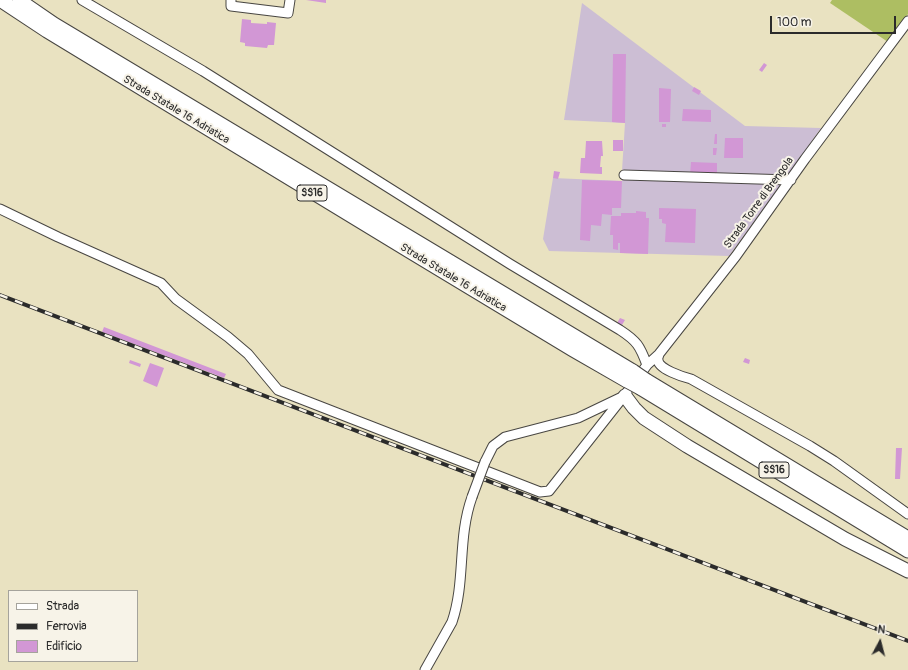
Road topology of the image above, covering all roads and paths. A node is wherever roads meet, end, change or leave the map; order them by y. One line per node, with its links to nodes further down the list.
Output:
1 (0, 0): 12 (highway, Strada Statale 16 Adriatica / SS16)
2 (19, 0): 12 (highway, Strada Statale 16 Adriatica / SS16)
3 (82, 0): 11 (street)
4 (231, 0): 5 (street)
5 (290, 0)
6 (908, 22): 8 (street, Strada Torre di Brengola)
7 (624, 175): 8 (street)
8 (791, 180): 10 (street, Strada Torre di Brengola)
9 (0, 210): 14 (street, Strada Torre di Brengola)
10 (659, 354): 11 (street, Strada Torre di Brengola); 15 (street)
11 (647, 365): 14 (street, Strada Torre di Brengola)
12 (630, 376): 13 (highway, Strada Statale 16 Adriatica / SS16, bridge)
13 (643, 384): 16 (highway, Strada Statale 16 Adriatica / SS16); 17 (highway, Strada Statale 16 Adriatica / SS16)
14 (625, 396): 18 (highway); 19 (street, bridge)
15 (908, 514)
16 (908, 538)
17 (908, 551)
18 (908, 571)
19 (425, 670)

